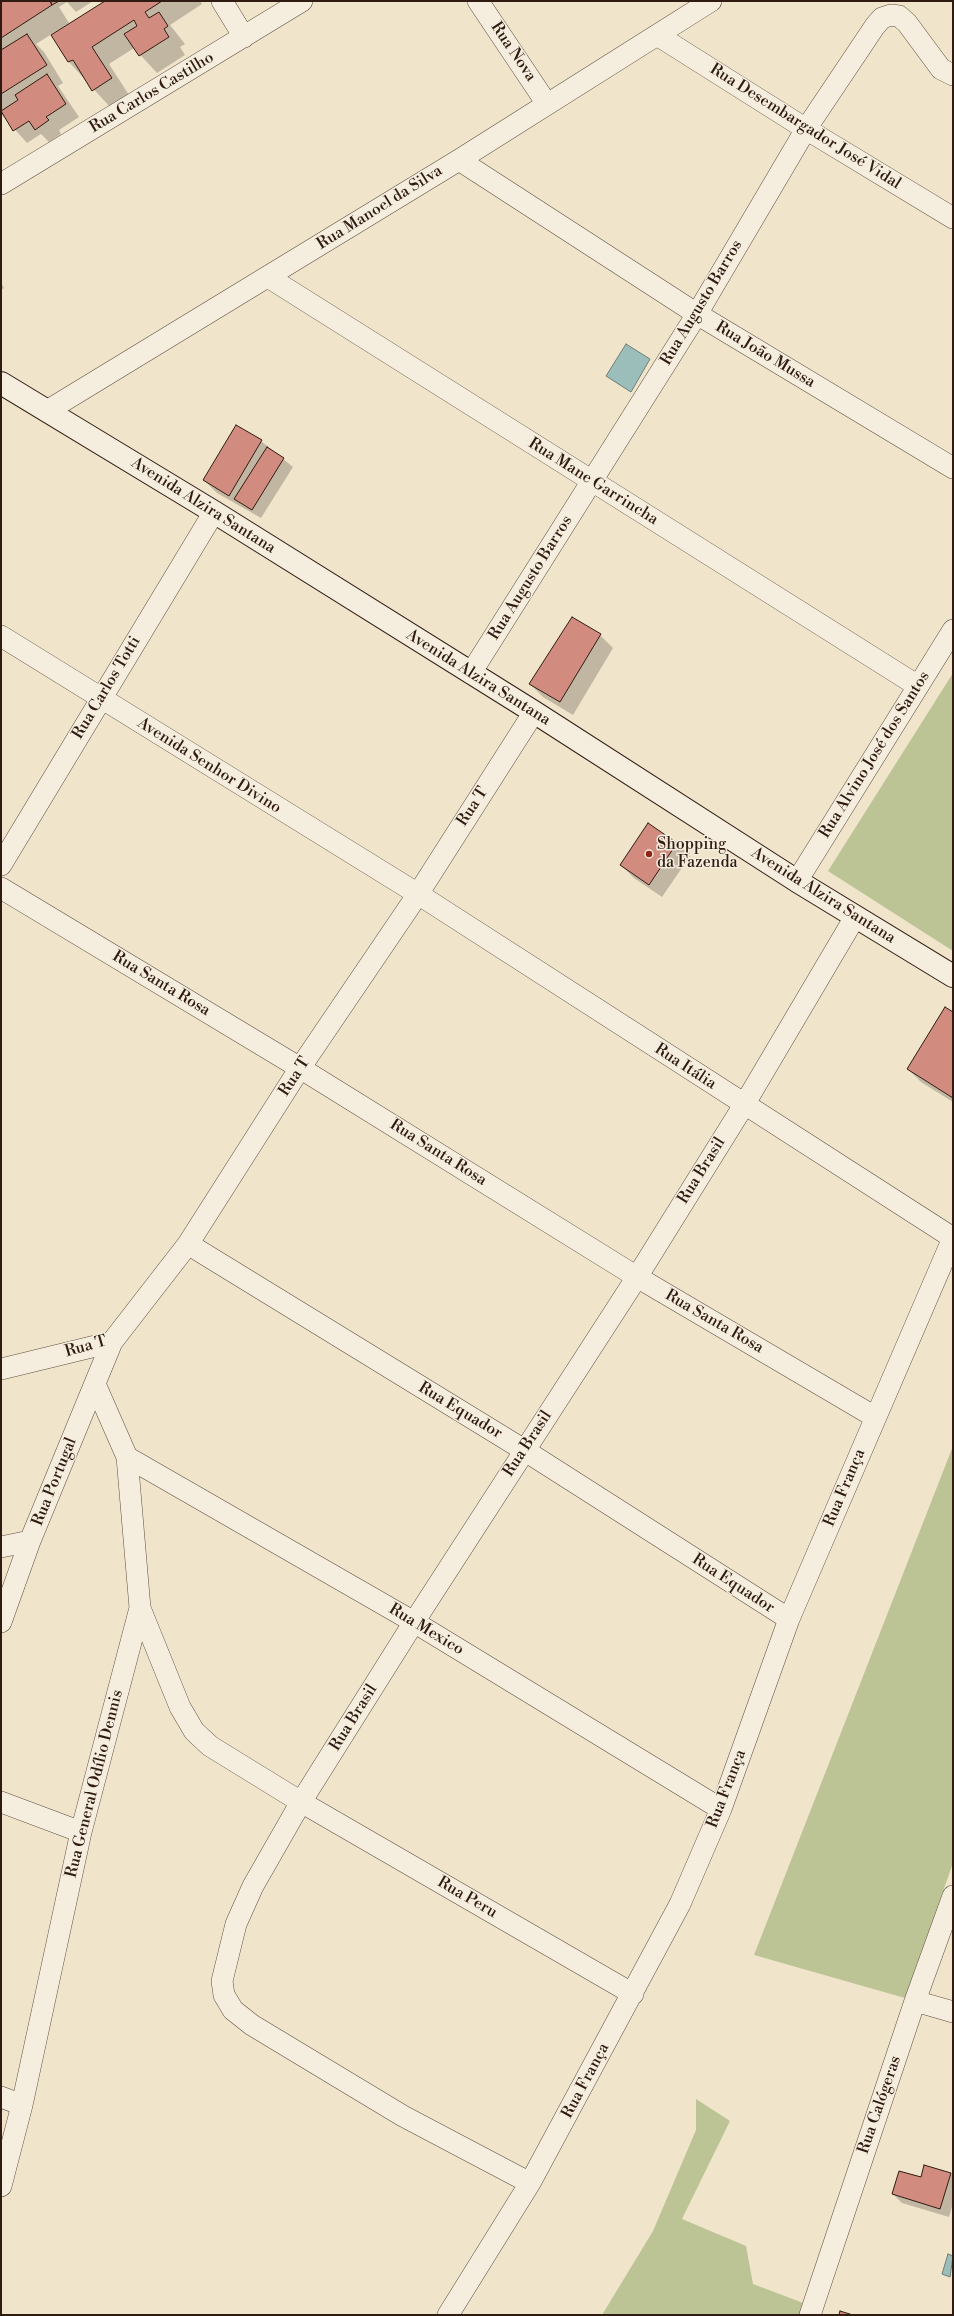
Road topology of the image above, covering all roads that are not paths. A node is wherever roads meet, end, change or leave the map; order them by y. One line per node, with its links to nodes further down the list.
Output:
1 (222, 1): 6 (street)
2 (302, 1): 6 (street, Rua Carlos Castilho)
3 (478, 1): 8 (street, Rua Nova)
4 (710, 1): 5 (street, Rua Manoel da Silva)
5 (657, 35): 8 (street, Rua Manoel da Silva); 9 (street, Rua Desembargador José Vidal)
6 (244, 37): 11 (street, Rua Carlos Castilho)
7 (953, 75): 9 (street, Rua Augusto Barros)
8 (548, 104): 10 (street, Rua Manoel da Silva)
9 (806, 129): 12 (street, Rua Desembargador José Vidal); 14 (street, Rua Augusto Barros)
10 (459, 160): 13 (street, Rua Manoel da Silva); 14 (street, Rua João Mussa)
11 (1, 184)
12 (953, 218)
13 (268, 276): 16 (street, Rua Manoel da Silva); 18 (street, Rua Mane Garrincha)
14 (697, 314): 17 (street, Rua João Mussa); 18 (street, Rua Augusto Barros)
15 (2, 385): 16 (main road, Avenida Alzira Santana)
16 (47, 411): 19 (main road, Avenida Alzira Santana)
17 (953, 468)
18 (592, 482): 22 (street, Rua Augusto Barros); 23 (street, Rua Mane Garrincha)
19 (214, 512): 22 (main road, Avenida Alzira Santana); 24 (street, Rua Carlos Totti)
20 (953, 630): 23 (street, Rua Alvino José dos Santos)
21 (1, 636): 24 (street, Avenida Senhor Divino)
22 (471, 673): 25 (main road, Avenida Alzira Santana)
23 (918, 686): 27 (street, Rua Alvino José dos Santos)
24 (100, 699): 26 (street, Rua Carlos Totti); 29 (street, Avenida Senhor Divino)
25 (534, 712): 27 (main road, Avenida Alzira Santana); 29 (street, Rua T)
26 (1, 865)
27 (797, 881): 30 (main road, Avenida Alzira Santana)
28 (1, 888): 32 (street, Rua Santa Rosa)
29 (418, 894): 32 (street, Rua T); 33 (street, Rua Itália)
30 (855, 917): 31 (main road, Avenida Alzira Santana); 33 (street, Rua Brasil)
31 (953, 976)
32 (300, 1068): 35 (street, Rua T); 36 (street, Rua Santa Rosa)
33 (744, 1105): 34 (street, Rua Itália); 36 (street, Rua Brasil)
34 (953, 1238): 40 (street, Rua França)
35 (188, 1244): 37 (street, Rua T); 41 (street, Rua Equador)
36 (637, 1277): 40 (street, Rua Santa Rosa); 41 (street, Rua Brasil)
37 (112, 1342): 38 (street, Rua T); 39 (street, Rua Portugal)
38 (1, 1370)
39 (95, 1384): 42 (street, Rua General Odílio Dennis); 43 (street, Rua Portugal)
40 (875, 1417): 46 (street, Rua França)
41 (524, 1450): 46 (street, Rua Equador); 48 (street, Rua Brasil)
42 (127, 1457): 45 (street, Rua General Odílio Dennis); 48 (street, Rua Mexico)
43 (30, 1541): 44 (street); 47 (street, Rua Portugal)
44 (1, 1547)
45 (140, 1608): 50 (street, Rua Peru); 52 (street, Rua General Odílio Dennis)
46 (790, 1619): 51 (street, Rua França)
47 (1, 1622)
48 (414, 1622): 50 (street, Rua Brasil); 51 (street, Rua Mexico)
49 (1, 1802): 52 (street)
50 (301, 1802): 54 (street, Rua Peru); 59 (street, Rua Brasil)
51 (721, 1809): 54 (street, Rua França)
52 (81, 1832): 58 (street, Rua General Odílio Dennis)
53 (953, 1896): 55 (street, Rua Calógeras)
54 (633, 1994): 59 (street, Rua França)
55 (915, 2001): 56 (street); 62 (street, Rua Calógeras)
56 (953, 2012)
57 (1, 2097): 58 (street)
58 (22, 2105): 60 (street, Rua General Odílio Dennis)
59 (530, 2183): 61 (street, Rua França)
60 (1, 2186)
61 (448, 2315)
62 (810, 2315)

